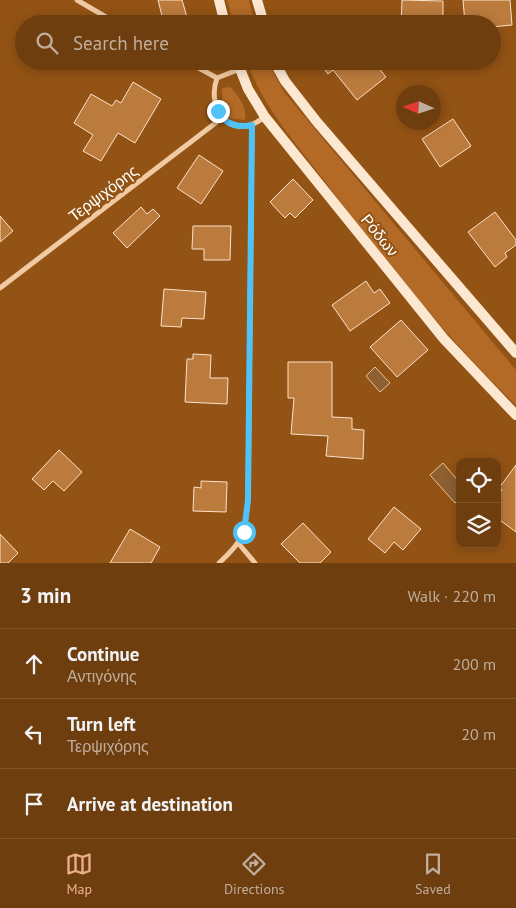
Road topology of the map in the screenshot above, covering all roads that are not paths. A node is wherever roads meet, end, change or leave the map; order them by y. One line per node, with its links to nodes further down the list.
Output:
1 (77, 0): 4 (street)
2 (219, 0): 5 (street)
3 (257, 0): 6 (street)
4 (103, 15)
5 (223, 15)
6 (261, 15)
7 (202, 70): 11 (street)
8 (231, 70): 11 (street)
9 (241, 70): 12 (street, Ρόδων)
10 (279, 70): 16 (street, Ρόδων)
11 (217, 78): 13 (street)
12 (265, 117): 14 (street); 17 (street, Ρόδων)
13 (222, 118): 14 (street); 15 (street, Τερψιχόρης)
14 (252, 125): 18 (street)
15 (0, 288)
16 (516, 353)
17 (516, 415)
18 (239, 544): 19 (street); 20 (street)
19 (218, 563)
20 (255, 563)

